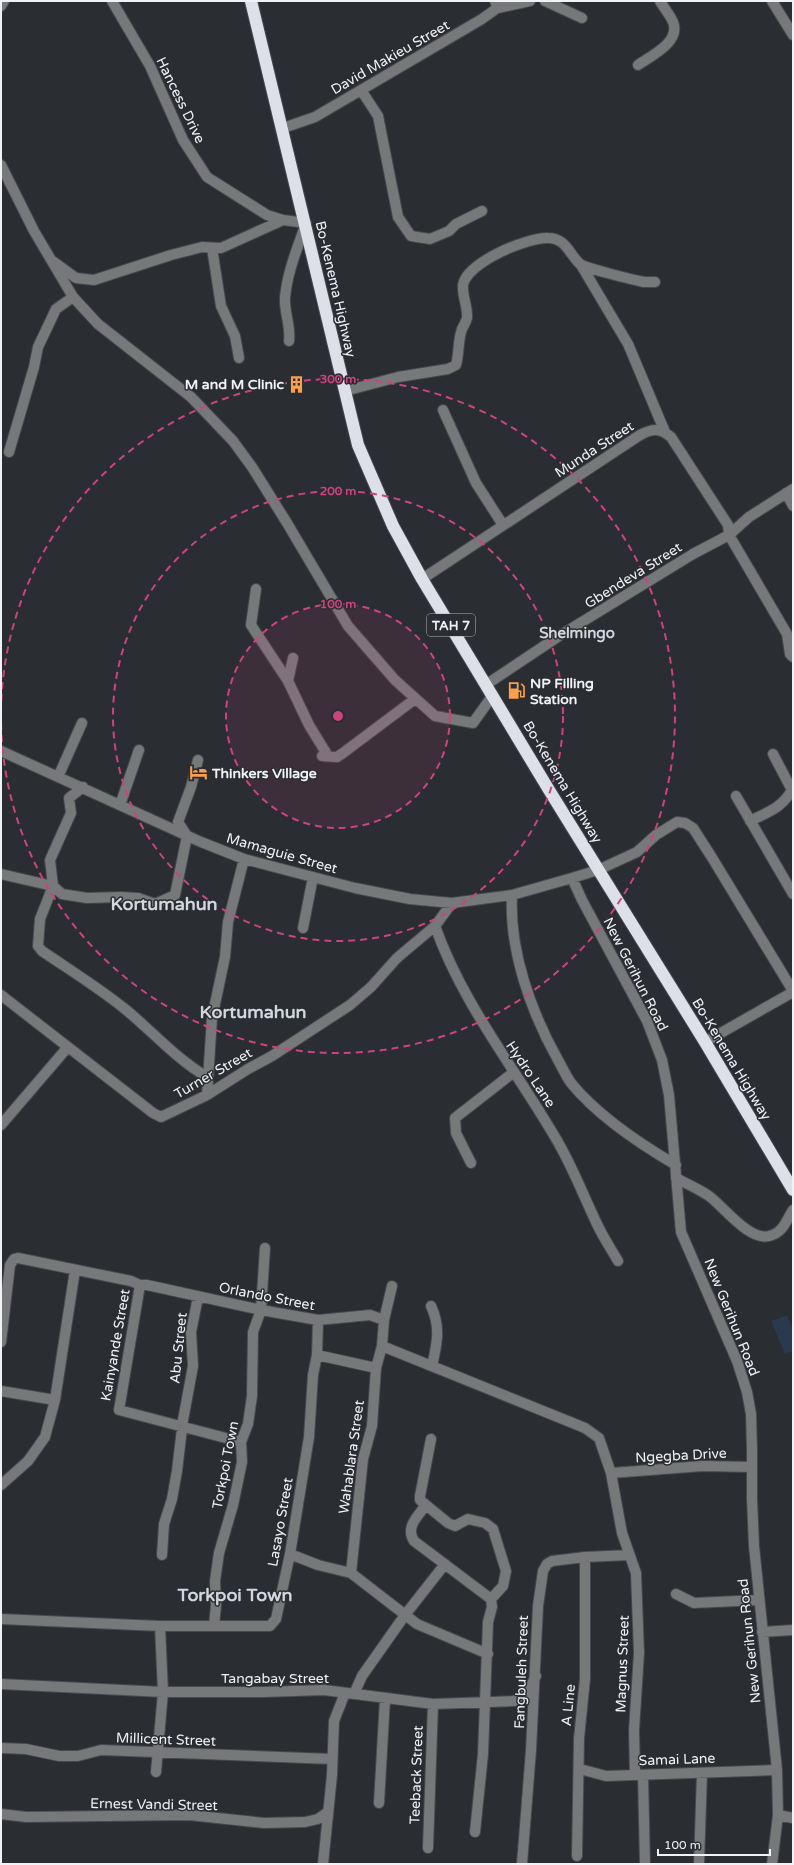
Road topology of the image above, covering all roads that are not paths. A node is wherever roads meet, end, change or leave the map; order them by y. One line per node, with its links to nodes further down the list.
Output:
1 (4, 1): 10 (street)
2 (112, 1): 18 (street, Hancess Drive)
3 (251, 1): 15 (highway, Bo-Kenema Highway / TAH 7)
4 (507, 1): 9 (street, David Makieu Street)
5 (530, 1): 9 (street)
6 (545, 1): 11 (street)
7 (660, 1): 13 (street)
8 (772, 1): 12 (street)
9 (496, 5): 14 (street, David Makieu Street)
10 (1, 6)
11 (582, 18)
12 (793, 35)
13 (638, 65)
14 (361, 90): 15 (street, David Makieu Street); 17 (street)
15 (283, 128): 19 (highway, Bo-Kenema Highway / TAH 7)
16 (1, 165): 21 (street)
17 (482, 211)
18 (283, 220): 19 (street, Hancess Drive); 20 (street)
19 (306, 223): 25 (street); 27 (highway, Bo-Kenema Highway / TAH 7)
20 (212, 248): 21 (street); 26 (street)
21 (51, 260): 24 (street)
22 (581, 265): 23 (street); 27 (street); 29 (street)
23 (655, 282)
24 (73, 297): 30 (street); 42 (street)
25 (289, 341)
26 (239, 358)
27 (345, 392): 35 (highway, Bo-Kenema Highway / TAH 7)
28 (443, 410): 33 (street)
29 (665, 432): 33 (street, Munda Street); 34 (street)
30 (9, 452)
31 (790, 491): 32 (street); 34 (street, Gbendeva Street)
32 (793, 506)
33 (503, 525): 35 (street, Munda Street)
34 (729, 535): 37 (street); 40 (street, Gbendeva Street)
35 (422, 579): 40 (highway, Bo-Kenema Highway / TAH 7)
36 (256, 590): 39 (street)
37 (793, 657)
38 (293, 658): 39 (street)
39 (288, 681): 42 (street)
40 (487, 684): 41 (highway, Bo-Kenema Highway / TAH 7)
41 (493, 695): 42 (street); 56 (highway, Bo-Kenema Highway / TAH 7)
42 (415, 699)
43 (82, 723): 48 (street)
44 (139, 750): 52 (street)
45 (1, 751): 48 (street, Mamaguie Street)
46 (773, 754): 50 (street)
47 (198, 760): 54 (street)
48 (58, 777): 49 (street, Mamaguie Street)
49 (83, 787): 52 (street, Mamaguie Street); 60 (street)
50 (792, 791): 53 (street)
51 (736, 796): 53 (street)
52 (120, 806): 54 (street, Mamaguie Street)
53 (750, 821): 61 (street)
54 (187, 836): 55 (street, Mamaguie Street); 60 (street)
55 (244, 859): 58 (street, Mamaguie Street); 71 (street)
56 (598, 870): 59 (street); 66 (street); 68 (highway, Bo-Kenema Highway / TAH 7)
57 (1, 874): 60 (street)
58 (313, 877): 63 (street, Mamaguie Street); 65 (street)
59 (572, 878): 62 (street, Mamaguie Street); 75 (street, New Gerihun Road)
60 (53, 886): 71 (street)
61 (793, 894)
62 (512, 895): 63 (street, Mamaguie Street); 75 (street)
63 (452, 903): 64 (street)
64 (435, 926): 70 (street, Hydro Lane); 72 (street, Turner Street)
65 (303, 928)
66 (793, 992): 68 (street)
67 (1, 995): 69 (street, Turner Street)
68 (705, 1042): 77 (highway, Bo-Kenema Highway / TAH 7)
69 (67, 1048): 72 (street, Turner Street); 73 (street)
70 (514, 1072): 74 (street); 80 (street, Hydro Lane)
71 (207, 1077): 72 (street)
72 (207, 1094)
73 (1, 1125)
74 (471, 1163)
75 (676, 1165): 76 (street, New Gerihun Road)
76 (676, 1178): 78 (street); 99 (street, New Gerihun Road)
77 (793, 1190)
78 (793, 1210)
79 (266, 1248): 86 (street, Torkpoi Town)
80 (618, 1261)
81 (75, 1270): 82 (street, Orlando Street); 89 (street, Orlando Street); 95 (street)
82 (140, 1285): 84 (street, Orlando Street); 96 (street, Kainyande Street)
83 (392, 1286): 88 (street)
84 (198, 1297): 86 (street, Orlando Street); 96 (street, Abu Street)
85 (431, 1306): 92 (street)
86 (261, 1310): 87 (street, Orlando Street); 98 (street, Torkpoi Town)
87 (318, 1320): 88 (street, Orlando Street); 91 (street, Lasayo Street)
88 (384, 1320): 90 (street)
89 (1, 1342)
90 (382, 1346): 92 (street); 93 (street, Wahablara Street)
91 (318, 1355): 93 (street); 103 (street, Lasayo Street)
92 (432, 1366): 100 (street)
93 (376, 1368): 108 (street, Wahablara Street)
94 (1, 1391): 95 (street)
95 (55, 1400): 101 (street)
96 (182, 1426): 98 (street); 104 (street, Abu Street)
97 (431, 1439): 102 (street)
98 (241, 1442): 115 (street, Torkpoi Town)
99 (752, 1467): 100 (street, Ngegba Drive); 111 (street, New Gerihun Road)
100 (611, 1473): 105 (street, Magnus Street)
101 (1, 1485)
102 (426, 1505): 107 (street); 110 (street)
103 (290, 1554): 108 (street); 115 (street, Lasayo Street)
104 (162, 1555)
105 (628, 1555): 106 (street, Fangbuleh Street); 133 (street, Magnus Street)
106 (585, 1557): 119 (street, Fangbuleh Street); 129 (street, A Line)
107 (445, 1564): 110 (street); 112 (street)
108 (351, 1573): 112 (street)
109 (676, 1594): 111 (street)
110 (491, 1599): 118 (street)
111 (759, 1600): 117 (street, New Gerihun Road)
112 (405, 1615): 118 (street); 122 (street)
113 (1, 1619): 114 (street, Lasayo Street)
114 (160, 1626): 115 (street, Lasayo Street); 121 (street)
115 (214, 1626)
116 (793, 1630): 117 (street)
117 (762, 1632): 130 (street, New Gerihun Road)
118 (488, 1654): 124 (street)
119 (536, 1676): 124 (street, Tangabay Street); 143 (street, Fangbuleh Street)
120 (1, 1684): 121 (street, Tangabay Street)
121 (162, 1692): 122 (street, Tangabay Street); 127 (street)
122 (350, 1693): 123 (street, Tangabay Street); 128 (street)
123 (385, 1699): 125 (street, Tangabay Street); 134 (street)
124 (486, 1701): 125 (street, Tangabay Street); 139 (street)
125 (433, 1704): 140 (street, Teeback Street)
126 (1, 1748): 127 (street, Millicent Street)
127 (157, 1752): 128 (street, Millicent Street); 131 (street)
128 (332, 1759): 135 (street)
129 (580, 1769): 133 (street, Samai Lane); 141 (street, A Line)
130 (777, 1770): 132 (street, Samai Lane); 137 (street, New Gerihun Road)
131 (156, 1772)
132 (702, 1773): 133 (street, Samai Lane); 145 (street)
133 (639, 1775): 144 (street, Magnus Street)
134 (379, 1803)
135 (328, 1812): 136 (street, Ernest Vandi Street); 142 (street)
136 (1, 1814)
137 (778, 1815): 138 (street); 146 (street, New Gerihun Road)
138 (793, 1818)
139 (475, 1832)
140 (428, 1848)
141 (577, 1856)
142 (323, 1864)
143 (522, 1864)
144 (645, 1864)
145 (699, 1864)
146 (772, 1864)

